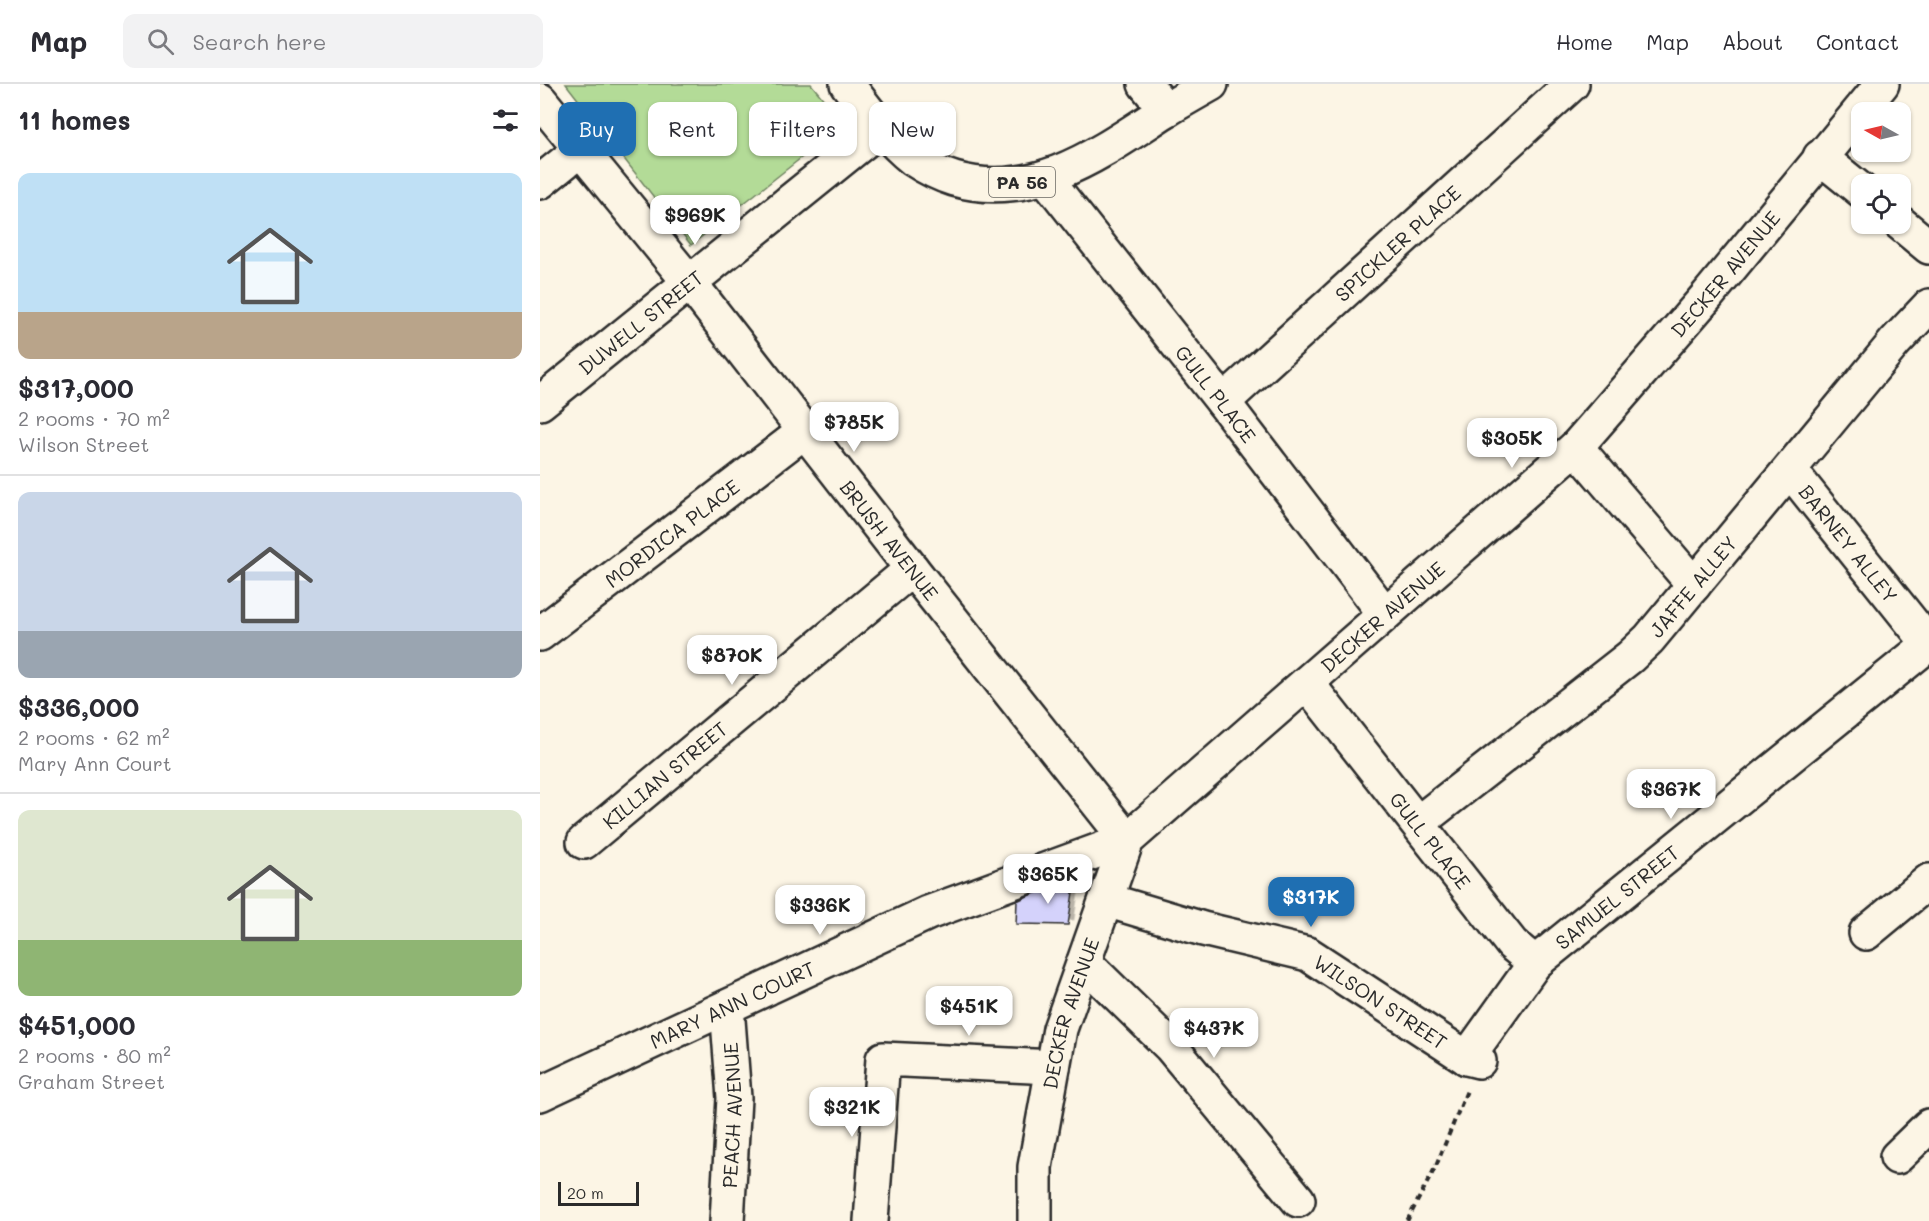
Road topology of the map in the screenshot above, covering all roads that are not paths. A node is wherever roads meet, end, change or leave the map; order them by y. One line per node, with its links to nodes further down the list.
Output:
1 (847, 84): 8 (main road, PA 56)
2 (1144, 84): 7 (main road)
3 (1210, 84): 7 (main road, PA 56)
4 (1572, 84): 22 (main road, SPICKLER PLACE)
5 (1882, 84): 14 (main road, DECKER AVENUE)
6 (540, 100): 9 (main road, BRUSH AVENUE)
7 (1166, 110): 15 (main road, PA 56)
8 (869, 112)
9 (558, 122)
10 (869, 138): 20 (main road, DUWELL STREET)
11 (572, 156): 16 (main road)
12 (587, 156): 20 (main road, BRUSH AVENUE)
13 (911, 156): 15 (main road, PA 56)
14 (1820, 157): 17 (main road); 25 (main road, DECKER AVENUE)
15 (1045, 177): 22 (main road, GULL PLACE)
16 (540, 182)
17 (1851, 182)
18 (1911, 232): 19 (main road)
19 (1929, 247)
20 (690, 283): 23 (main road, DUWELL STREET); 24 (main road, BRUSH AVENUE)
21 (1929, 306): 26 (main road, JAFFE ALLEY)
22 (1223, 402): 29 (main road, GULL PLACE)
23 (540, 403)
24 (805, 431): 27 (main road, BRUSH AVENUE); 30 (main road, MORDICA PLACE)
25 (1576, 447): 28 (main road); 29 (main road, DECKER AVENUE)
26 (1790, 470): 28 (main road, JAFFE ALLEY); 31 (main road, BARNEY ALLEY)
27 (912, 569): 34 (main road, BRUSH AVENUE); 35 (main road, KILLIAN STREET)
28 (1694, 585): 33 (main road, JAFFE ALLEY)
29 (1385, 614): 32 (main road, DECKER AVENUE)
30 (540, 634)
31 (1929, 645): 40 (main road, SAMUEL STREET)
32 (1307, 683): 33 (main road, GULL PLACE); 34 (main road, DECKER AVENUE)
33 (1418, 823): 40 (main road, GULL PLACE)
34 (1127, 840): 37 (main road, DECKER AVENUE); 41 (main road, MARY ANN COURT)
35 (584, 842)
36 (1929, 881): 38 (main road)
37 (1106, 900): 39 (main road, DECKER AVENUE); 42 (main road, WILSON STREET)
38 (1866, 933)
39 (1084, 962): 43 (main road, DECKER AVENUE); 47 (main road)
40 (1535, 963): 42 (main road, SAMUEL STREET)
41 (727, 1007): 44 (main road, MARY ANN COURT); 48 (main road, PEACH AVENUE)
42 (1473, 1059)
43 (1053, 1067): 49 (main road); 50 (main road, DECKER AVENUE)
44 (540, 1094)
45 (1929, 1126): 46 (main road)
46 (1897, 1157)
47 (1298, 1200)
48 (727, 1221)
49 (871, 1221)
50 (1035, 1221)

